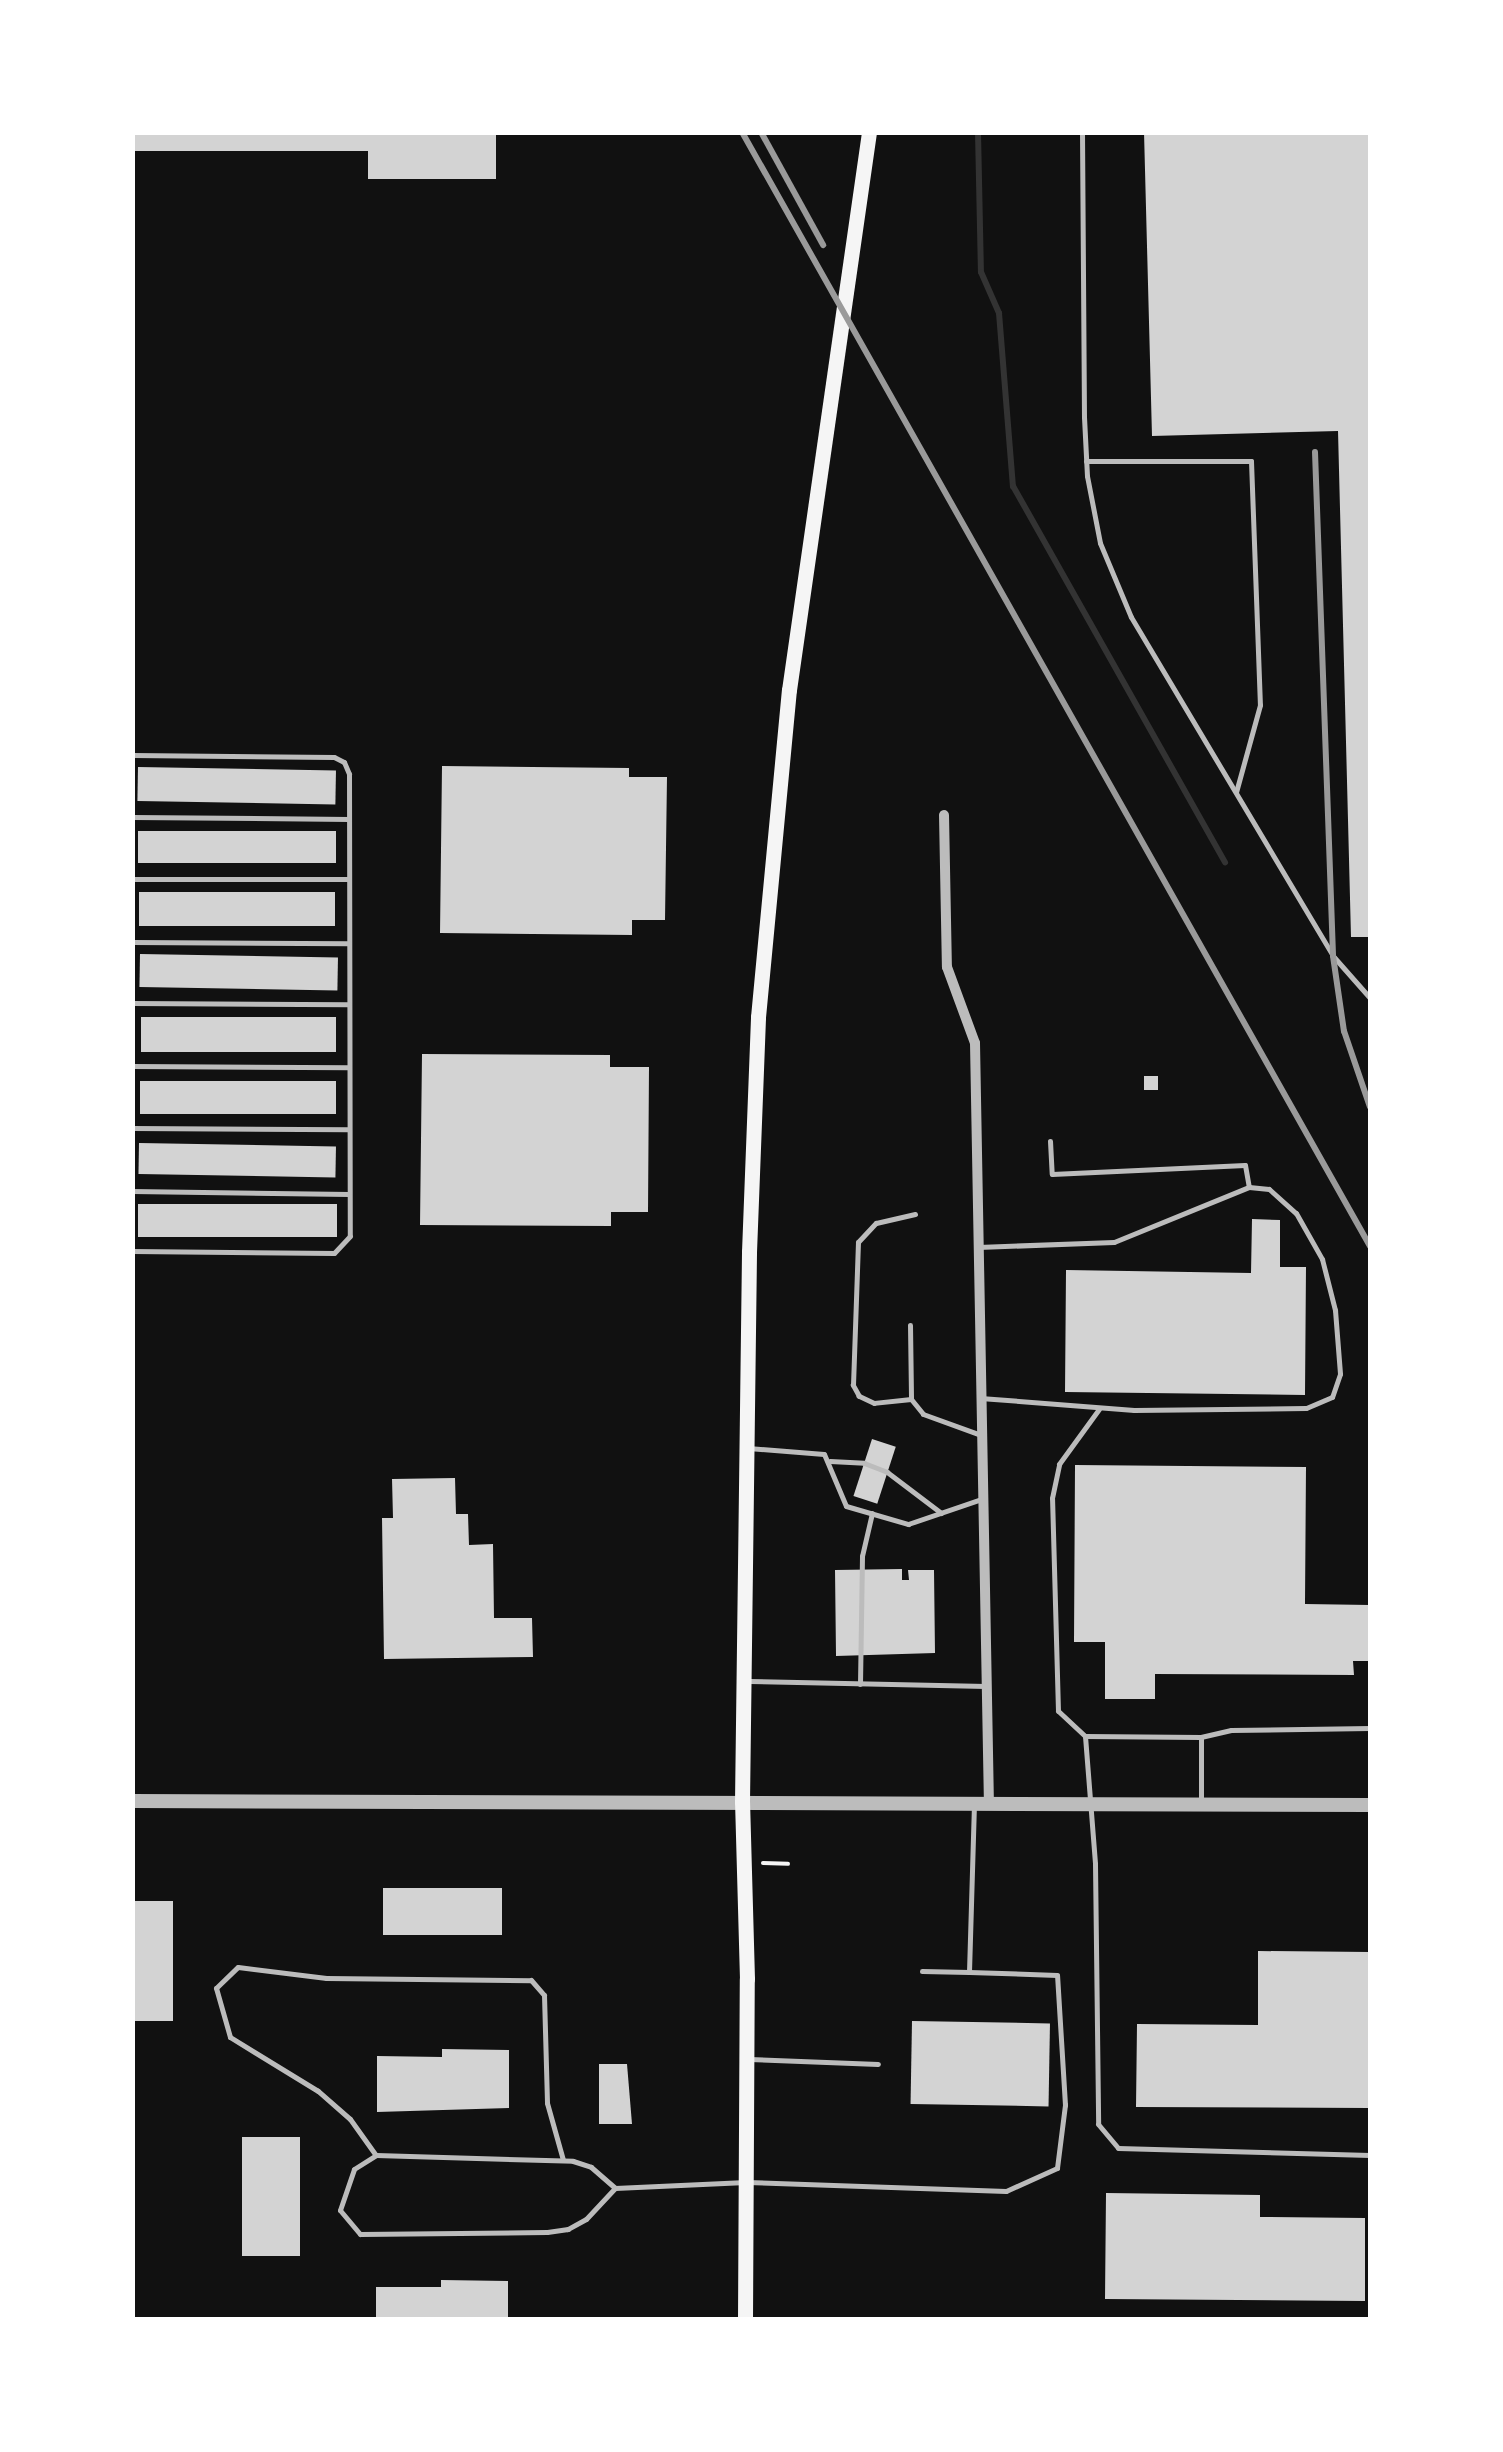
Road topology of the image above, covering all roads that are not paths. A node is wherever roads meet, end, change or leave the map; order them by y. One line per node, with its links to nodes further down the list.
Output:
1 (868, 132): 32 (main road)
2 (1082, 132): 3 (lane)
3 (1086, 460): 5 (lane); 5 (lane)
4 (132, 755): 8 (lane)
5 (1236, 792): 13 (lane)
6 (944, 816): 25 (street)
7 (132, 817): 8 (lane)
8 (349, 819): 10 (lane)
9 (132, 879): 10 (lane)
10 (349, 879): 12 (lane)
11 (132, 942): 12 (lane)
12 (349, 943): 15 (lane)
13 (1370, 998)
14 (132, 1004): 15 (lane)
15 (349, 1004): 17 (lane)
16 (132, 1066): 17 (lane)
17 (349, 1067): 19 (lane)
18 (132, 1128): 19 (lane)
19 (349, 1129): 23 (lane)
20 (1050, 1141): 21 (lane)
21 (1249, 1187): 25 (lane); 30 (lane)
22 (132, 1192): 23 (lane)
23 (349, 1194): 26 (lane)
24 (915, 1214): 29 (lane)
25 (978, 1247): 28 (street)
26 (132, 1250)
27 (910, 1325): 29 (lane)
28 (980, 1398): 30 (lane); 31 (street)
29 (912, 1399): 31 (lane)
30 (1100, 1408): 41 (lane)
31 (981, 1434): 34 (street)
32 (747, 1448): 33 (lane); 37 (main road)
33 (830, 1462): 35 (lane); 36 (lane)
34 (982, 1499): 36 (lane); 39 (street)
35 (872, 1513): 36 (lane); 38 (lane)
36 (941, 1513)
37 (744, 1681): 38 (lane); 44 (main road)
38 (860, 1684): 39 (lane)
39 (986, 1686): 45 (street)
40 (1370, 1728): 42 (lane)
41 (1085, 1736): 42 (lane); 46 (lane)
42 (1201, 1737): 47 (lane)
43 (132, 1800): 44 (street)
44 (742, 1802): 45 (street); 51 (main road)
45 (981, 1804): 46 (street); 50 (lane)
46 (1093, 1804): 47 (street); 54 (lane)
47 (1201, 1804): 48 (street)
48 (1370, 1805)
49 (922, 1972): 50 (lane)
50 (969, 1972): 56 (lane)
51 (746, 2059): 52 (lane); 56 (main road)
52 (878, 2064)
53 (376, 2155): 55 (lane); 55 (lane); 57 (lane)
54 (1370, 2155)
55 (562, 2160): 57 (lane)
56 (746, 2182): 57 (lane); 58 (main road)
57 (615, 2188)
58 (745, 2320)

